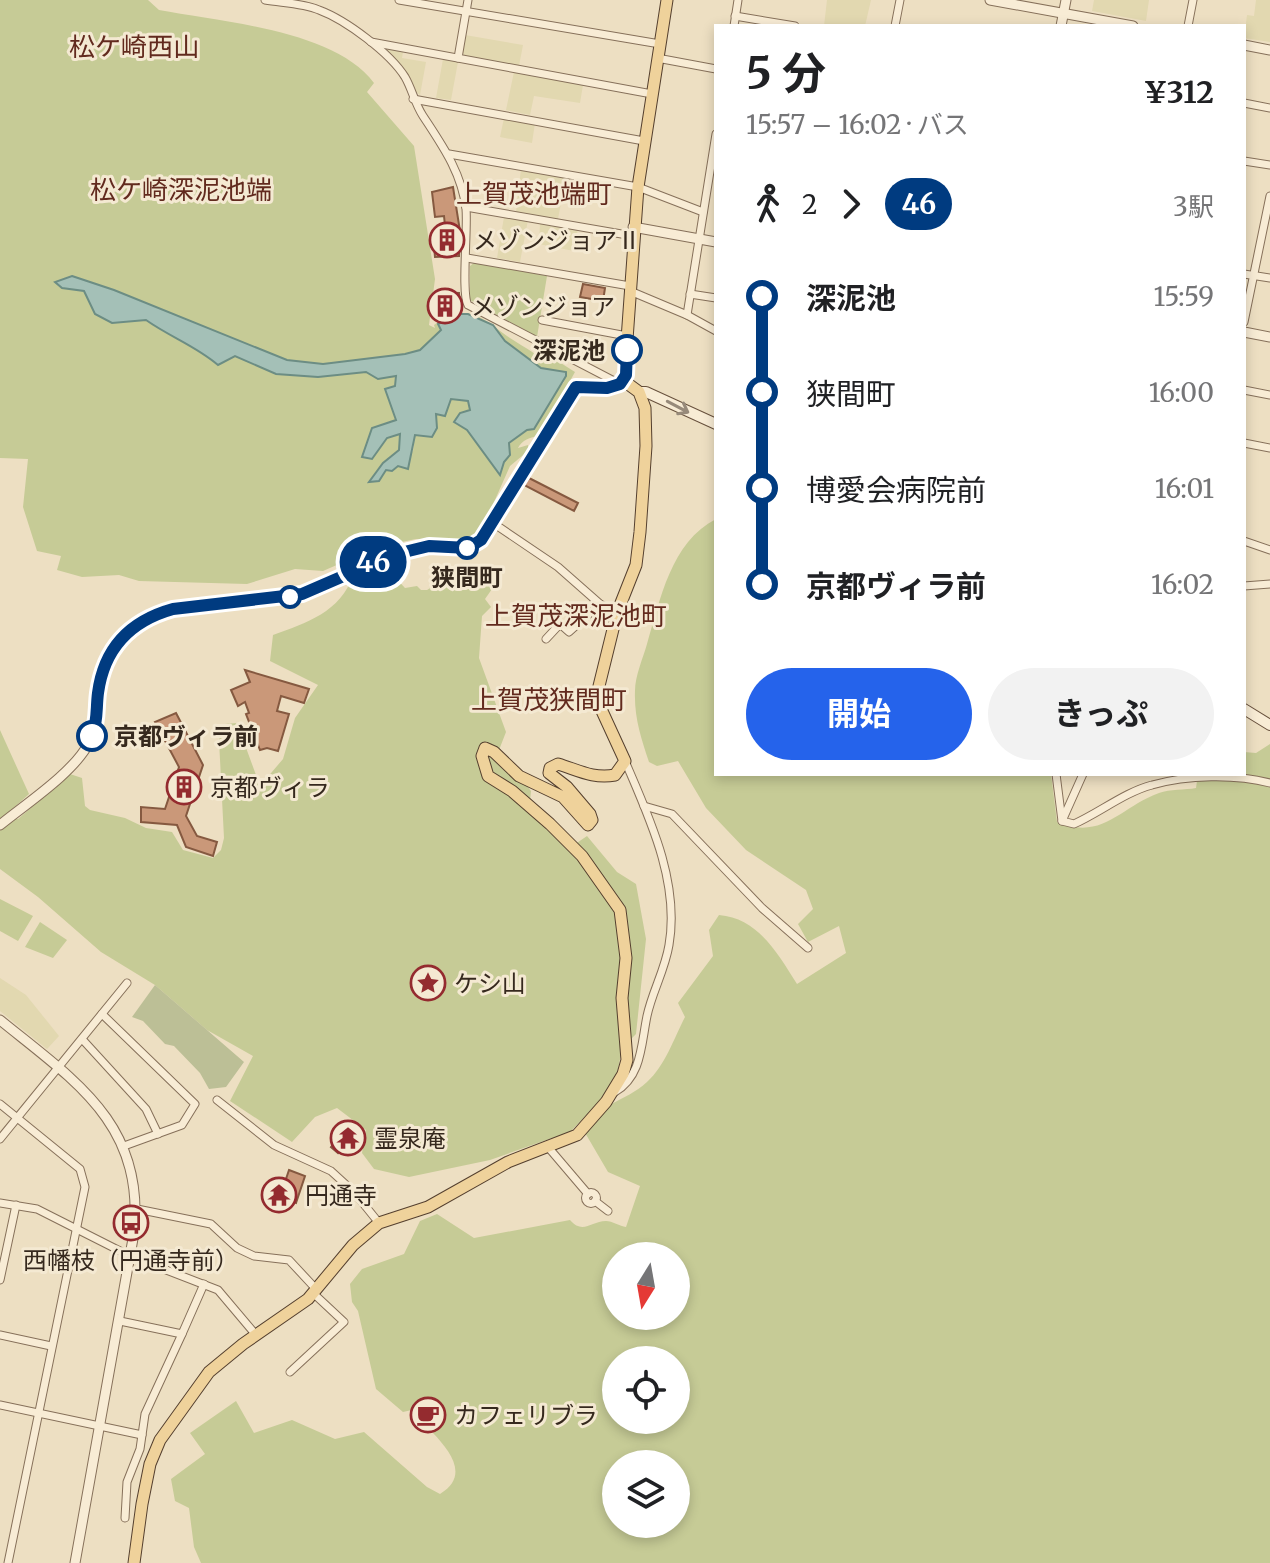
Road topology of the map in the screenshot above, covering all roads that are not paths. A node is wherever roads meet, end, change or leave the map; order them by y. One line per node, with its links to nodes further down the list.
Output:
1 (265, 0): 10 (street)
2 (399, 0): 11 (street)
3 (468, 0): 11 (street)
4 (667, 0): 21 (main road)
5 (738, 0): 13 (street)
6 (900, 0): 16 (street)
7 (990, 0): 12 (street)
8 (1066, 0): 12 (street)
9 (1193, 0): 19 (street)
10 (319, 4): 20 (street)
11 (466, 12): 21 (street); 24 (street)
12 (1063, 13): 17 (street); 18 (street)
13 (735, 16): 14 (street); 15 (street)
14 (734, 24)
15 (783, 24)
16 (895, 24)
17 (1061, 24)
18 (1122, 24)
19 (1188, 24)
20 (371, 42): 24 (street); 28 (street)
21 (660, 44): 25 (main road)
22 (1246, 45): 23 (street)
23 (1270, 50)
24 (458, 58): 27 (street)
25 (657, 58): 26 (street); 27 (main road)
26 (714, 69)
27 (652, 94): 31 (main road)
28 (413, 99): 31 (street); 32 (street)
29 (1246, 103): 30 (street)
30 (1270, 108)
31 (644, 141): 37 (main road)
32 (449, 154): 37 (street); 39 (street)
33 (714, 158): 36 (street)
34 (1246, 161): 35 (street)
35 (1270, 165)
36 (712, 182): 40 (street)
37 (638, 187): 40 (street); 42 (main road)
38 (1270, 196): 41 (street)
39 (466, 207): 42 (street); 45 (street)
40 (703, 212): 43 (street)
41 (1268, 221): 46 (street)
42 (633, 232): 43 (street); 48 (main road)
43 (699, 239): 44 (street); 49 (street)
44 (714, 242)
45 (467, 258): 48 (street); 58 (street)
46 (1248, 275): 47 (street); 51 (street)
47 (1270, 278)
48 (630, 288): 52 (street); 56 (main road)
49 (690, 294): 50 (street); 52 (street)
50 (714, 298)
51 (1246, 298)
52 (687, 315): 54 (street)
53 (542, 320): 56 (street)
54 (714, 330)
55 (1246, 332): 57 (street)
56 (627, 336): 58 (main road)
57 (1270, 337)
58 (622, 382): 60 (main road); 65 (street)
59 (1246, 390): 61 (street)
60 (639, 392): 62 (main road, one-way to 62); 71 (main road)
61 (1270, 395)
62 (714, 423)
63 (1246, 443): 64 (street)
64 (1270, 448)
65 (493, 523): 70 (street); 81 (street)
66 (1246, 542): 67 (street)
67 (1270, 550)
68 (1270, 584): 69 (street)
69 (1246, 586)
70 (600, 604): 71 (street); 72 (street)
71 (617, 613): 75 (main road)
72 (546, 639)
73 (1246, 710): 74 (main road)
74 (1270, 725)
75 (625, 761): 79 (street); 88 (main road)
76 (1056, 776): 80 (street)
77 (1082, 776): 80 (street)
78 (1270, 783): 80 (street)
79 (644, 806): 82 (street); 88 (street)
80 (1062, 821)
81 (0, 825)
82 (808, 948)
83 (127, 983): 84 (street)
84 (102, 1014): 86 (street); 92 (street)
85 (0, 1020): 87 (street)
86 (82, 1039): 87 (street); 92 (street)
87 (58, 1068): 91 (street); 94 (street)
88 (609, 1097): 95 (main road)
89 (217, 1100): 100 (street)
90 (0, 1104): 91 (street)
91 (17, 1118): 93 (street); 101 (street)
92 (158, 1134): 94 (street)
93 (0, 1139)
94 (124, 1146): 98 (street)
95 (548, 1147): 99 (street); 100 (main road)
96 (0, 1203): 97 (street)
97 (16, 1205): 101 (street); 103 (street)
98 (137, 1209): 102 (street); 105 (street)
99 (608, 1211)
100 (379, 1223): 105 (main road)
101 (76, 1231): 102 (street); 110 (street)
102 (130, 1256): 104 (street); 106 (street)
103 (0, 1280)
104 (204, 1284): 107 (street); 109 (street)
105 (315, 1291): 109 (main road); 111 (street)
106 (120, 1321): 107 (street); 114 (street)
107 (182, 1334): 115 (street)
108 (0, 1335): 110 (street)
109 (256, 1335): 119 (main road)
110 (51, 1346): 113 (street)
111 (290, 1372)
112 (0, 1405): 113 (street)
113 (37, 1413): 114 (street); 117 (street)
114 (99, 1426): 115 (street); 118 (street)
115 (142, 1435): 116 (street)
116 (125, 1518)
117 (8, 1563)
118 (75, 1563)
119 (134, 1563)

